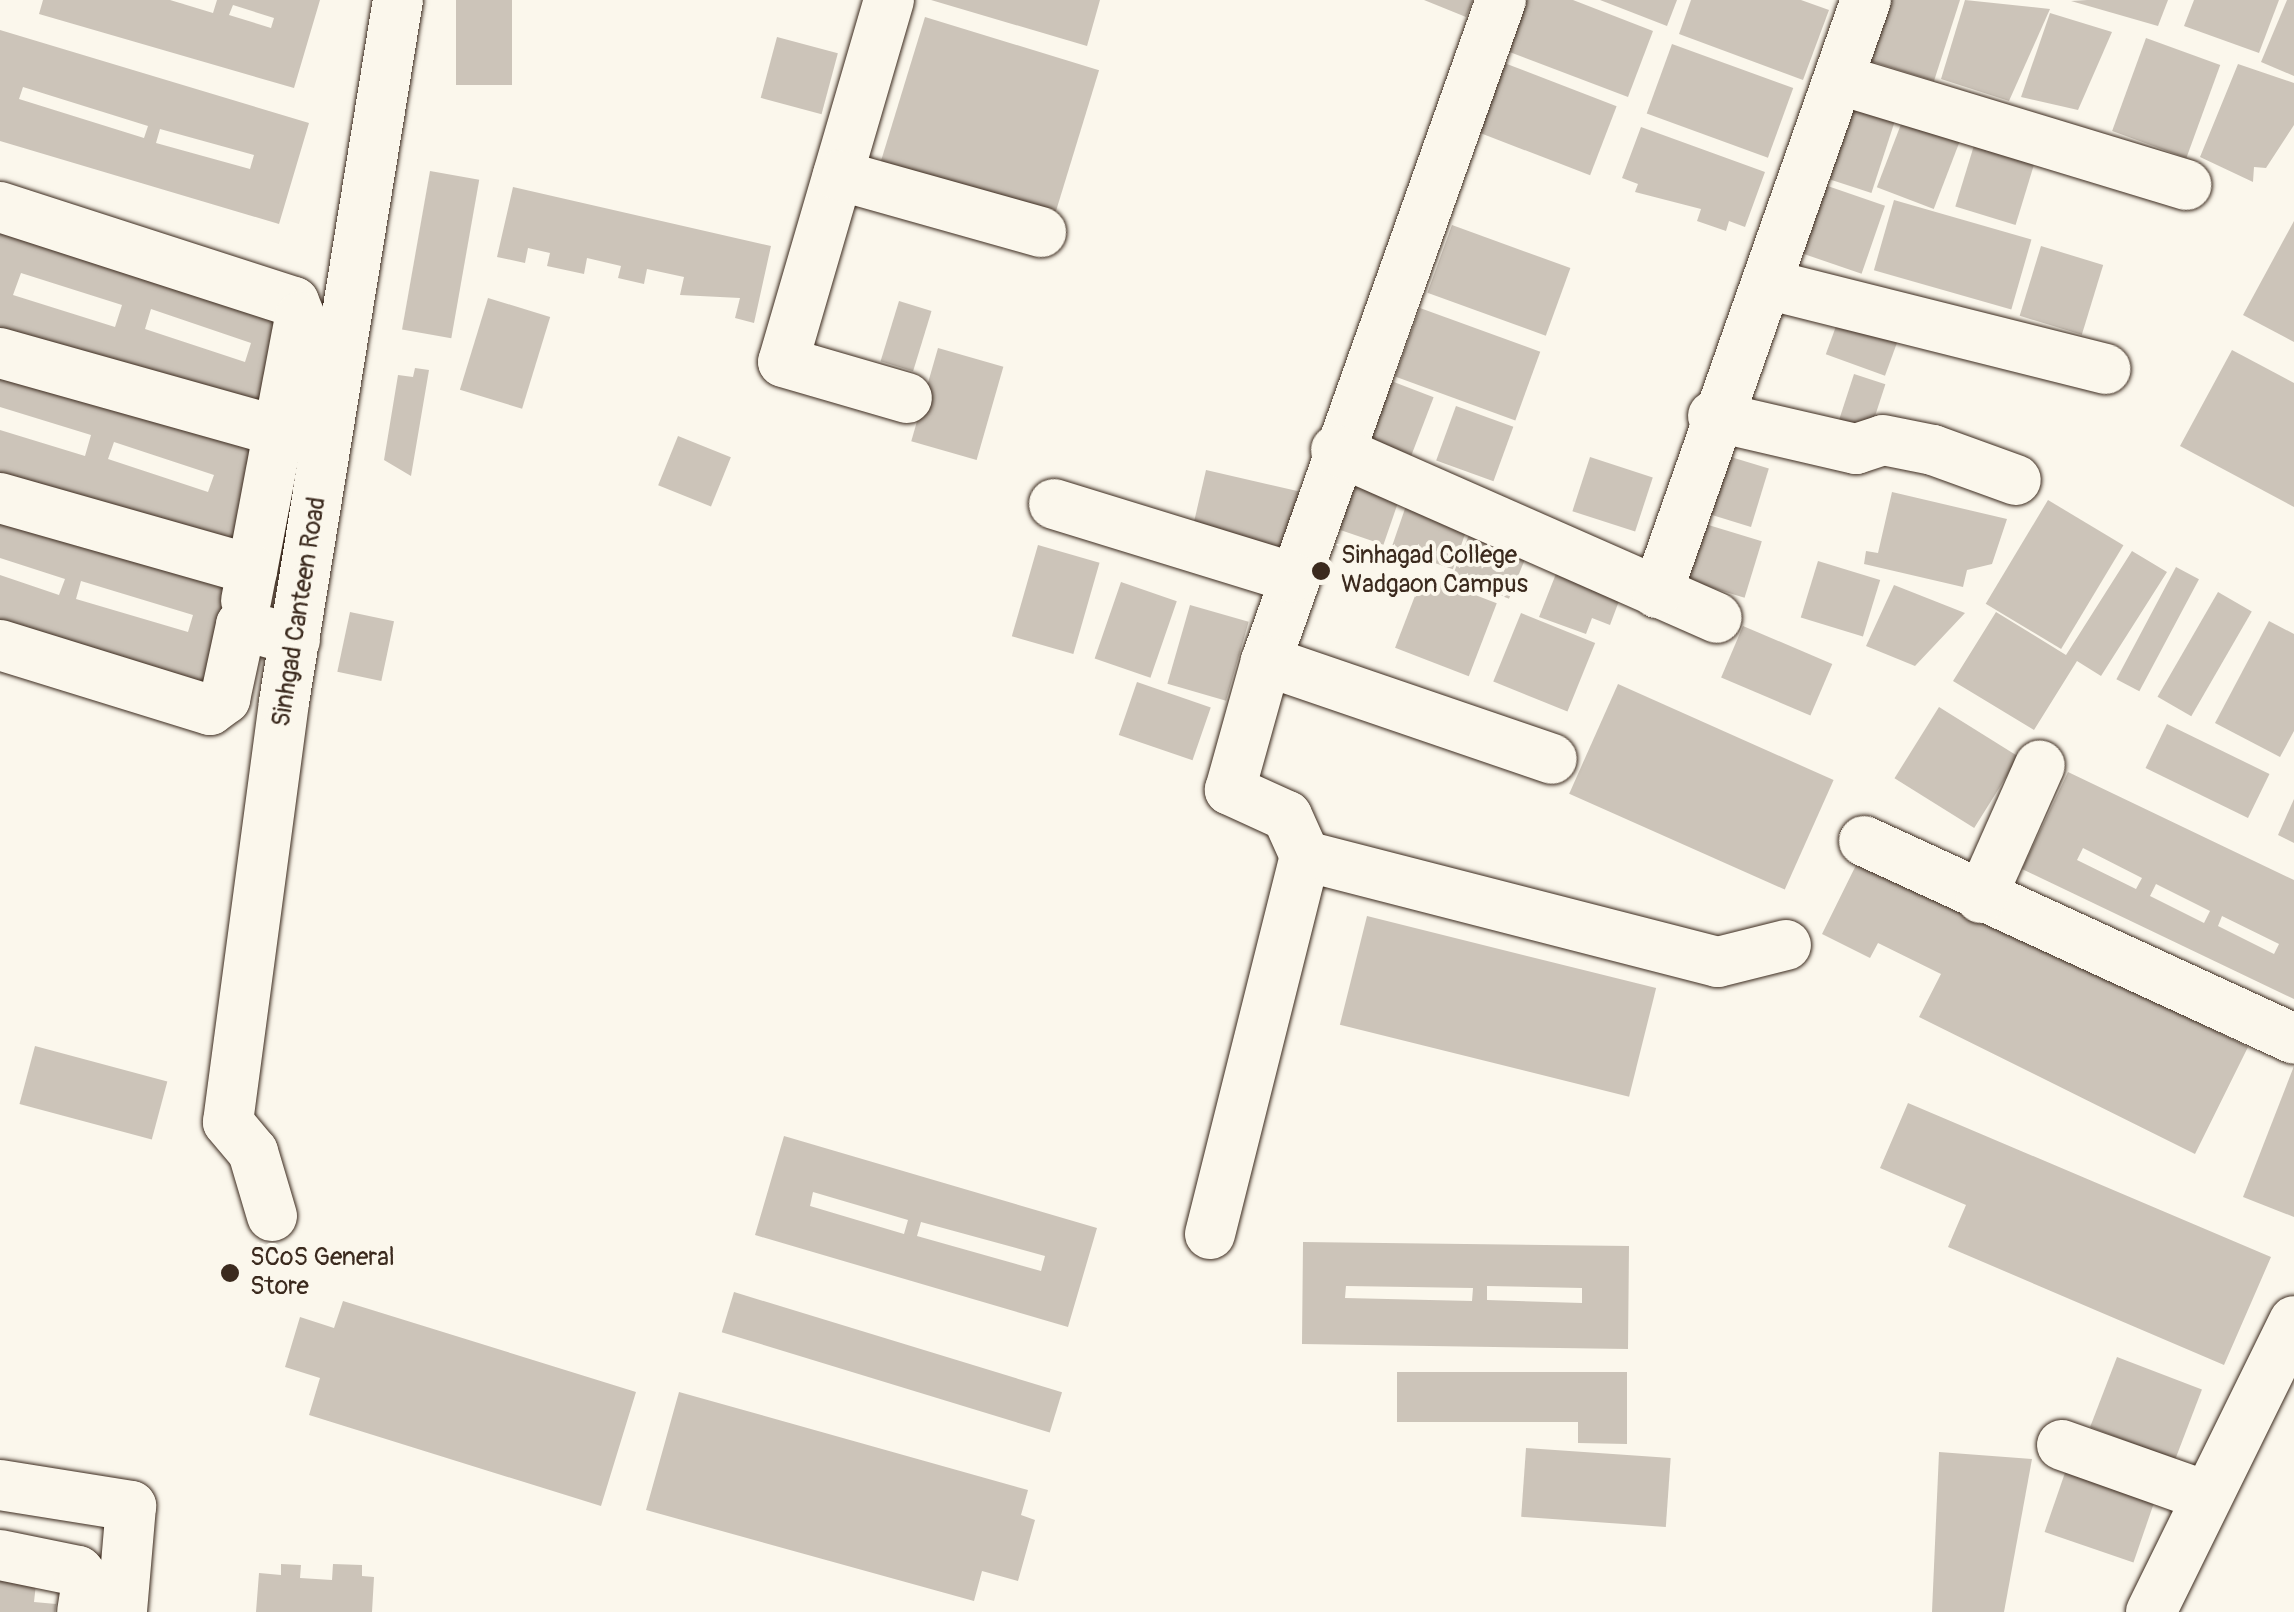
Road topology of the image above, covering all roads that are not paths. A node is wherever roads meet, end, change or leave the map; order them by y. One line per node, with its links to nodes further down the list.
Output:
1 (398, 0): 25 (street, Sinhgad Canteen Road)
2 (889, 0): 6 (street)
3 (1502, 0): 16 (street)
4 (1866, 0): 5 (street)
5 (1841, 80): 7 (street); 10 (street)
6 (838, 176): 9 (street); 13 (street)
7 (2186, 186)
8 (0, 207): 15 (street)
9 (1041, 232)
10 (1767, 284): 12 (street); 14 (street)
11 (0, 353): 15 (street)
12 (2105, 369)
13 (907, 398)
14 (1713, 416): 17 (street); 22 (street)
15 (278, 432): 20 (street)
16 (1336, 450): 21 (street); 22 (street)
17 (2016, 480)
18 (0, 498): 20 (street)
19 (1054, 504): 21 (street)
20 (252, 570): 24 (street)
21 (1291, 577): 27 (street)
22 (1658, 592): 23 (street)
23 (1717, 618)
24 (241, 625): 25 (street); 26 (street)
25 (295, 640): 35 (street, Sinhgad Canteen Road)
26 (0, 645)
27 (1266, 661): 28 (street); 31 (street)
28 (1552, 758)
29 (2040, 766): 32 (street)
30 (1864, 842): 32 (street)
31 (1305, 856): 33 (street); 36 (street)
32 (1981, 898): 34 (street)
33 (1786, 945)
34 (2294, 1040)
35 (272, 1216)
36 (1210, 1234)
37 (2294, 1320): 40 (street)
38 (2062, 1445): 40 (street)
39 (0, 1486): 43 (street)
40 (2206, 1496): 44 (street)
41 (0, 1556): 42 (street)
42 (82, 1612)
43 (122, 1612)
44 (2151, 1612)

